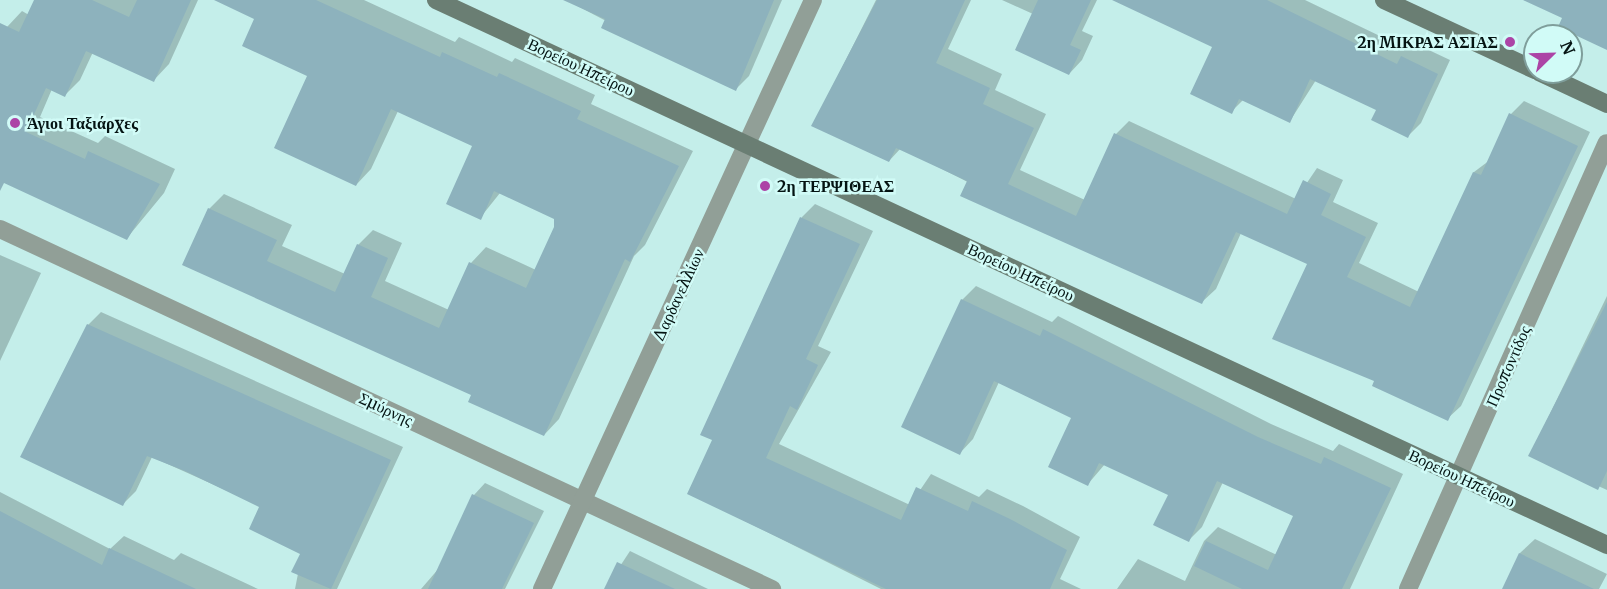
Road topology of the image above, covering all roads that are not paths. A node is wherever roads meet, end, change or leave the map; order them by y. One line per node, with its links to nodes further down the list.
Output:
1 (436, 0): 8 (street, Βορείου Ηπείρου)
2 (813, 0): 8 (street, Δαρδανελλίων)
3 (1384, 0): 4 (street)
4 (1523, 65)
5 (1565, 84): 6 (street)
6 (1607, 104)
7 (1607, 143): 10 (street, Προποντίδος)
8 (747, 145): 10 (street, Βορείου Ηπείρου); 11 (street, Δαρδανελλίων)
9 (0, 229): 11 (street, Σμύρνης)
10 (1459, 476): 12 (street, Βορείου Ηπείρου); 15 (street, Προποντίδος)
11 (583, 501): 13 (street, Δαρδανελλίων); 14 (street, Σμύρνης)
12 (1607, 545)
13 (542, 589)
14 (772, 589)
15 (1408, 589)

